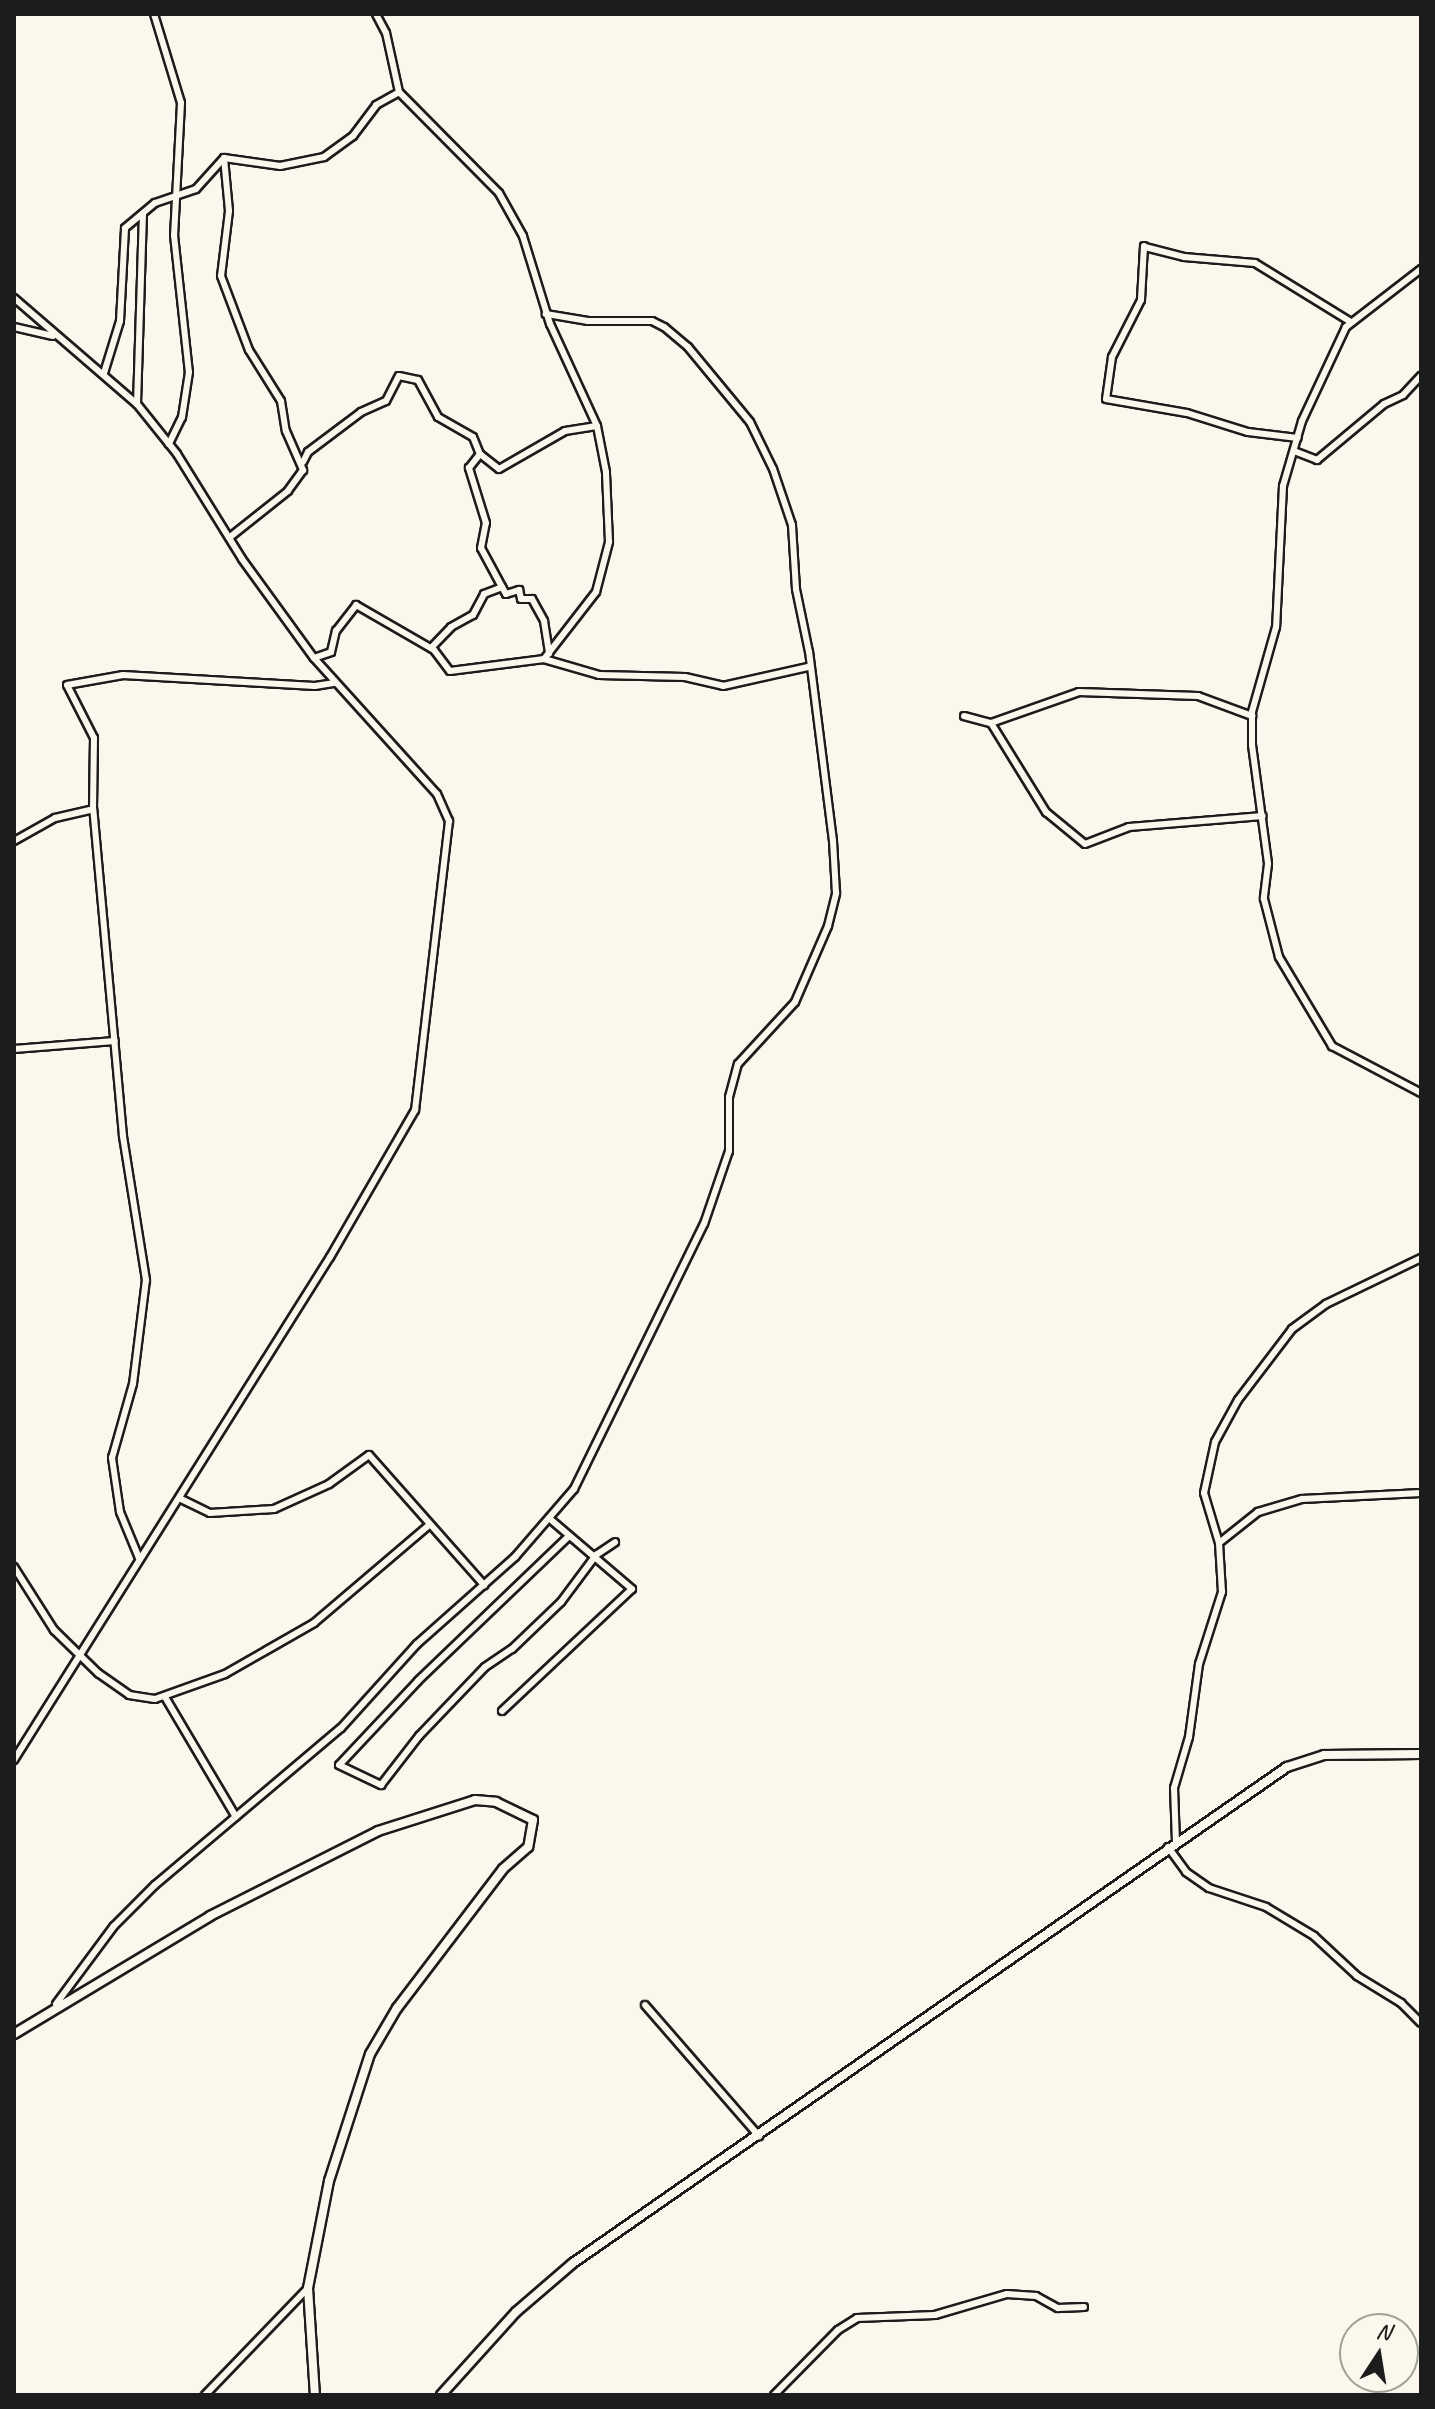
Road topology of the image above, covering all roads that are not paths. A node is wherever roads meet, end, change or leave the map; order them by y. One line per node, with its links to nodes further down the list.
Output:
1 (154, 14): 5 (street)
2 (376, 14): 3 (street)
3 (399, 92): 4 (street); 9 (street)
4 (224, 158): 5 (street); 21 (street)
5 (177, 195): 6 (street); 18 (street)
6 (143, 214): 13 (street); 15 (street)
7 (1421, 269): 10 (street)
8 (14, 298): 12 (street)
9 (546, 314): 16 (street); 27 (street)
10 (1351, 322): 17 (street); 17 (street)
11 (14, 327): 12 (street)
12 (53, 336): 13 (street)
13 (104, 373): 15 (street)
14 (1421, 376): 19 (street)
15 (137, 404): 18 (street)
16 (597, 426): 20 (street); 25 (street)
17 (1298, 438): 19 (street)
18 (169, 444): 22 (street)
19 (1294, 451): 30 (street)
20 (480, 454): 21 (street); 23 (street)
21 (303, 462): 22 (street)
22 (229, 538): 26 (street)
23 (502, 587): 24 (street); 25 (street)
24 (431, 648): 25 (street); 26 (street)
25 (546, 657): 27 (street)
26 (314, 658): 28 (street)
27 (808, 667): 41 (street)
28 (335, 683): 32 (street); 40 (street)
29 (964, 716): 31 (street)
30 (1252, 716): 31 (street); 33 (street)
31 (991, 723): 33 (street)
32 (93, 809): 34 (street); 35 (street)
33 (1263, 816): 37 (street)
34 (14, 841)
35 (115, 1041): 36 (street); 47 (street)
36 (14, 1049)
37 (1421, 1093)
38 (1421, 1258): 45 (street)
39 (1421, 1493): 45 (street)
40 (179, 1498): 42 (street); 47 (street)
41 (549, 1518): 43 (street); 49 (street)
42 (428, 1526): 49 (street); 51 (street)
43 (569, 1536): 46 (street); 46 (street)
44 (615, 1542): 46 (street)
45 (1219, 1543): 56 (street)
46 (596, 1555): 52 (street)
47 (139, 1558): 50 (street)
48 (14, 1567): 50 (street)
49 (484, 1585): 55 (street)
50 (79, 1655): 51 (street); 54 (street)
51 (165, 1697): 55 (street)
52 (502, 1711)
53 (1421, 1754): 56 (main road)
54 (14, 1760)
55 (236, 1817): 57 (street)
56 (1172, 1845): 59 (street); 61 (main road)
57 (56, 2004): 60 (main road); 62 (main road)
58 (645, 2005): 61 (street)
59 (1421, 2023)
60 (14, 2034)
61 (759, 2136): 66 (main road)
62 (308, 2288): 64 (street); 65 (main road)
63 (1084, 2307): 67 (street)
64 (205, 2395)
65 (315, 2395)
66 (441, 2395)
67 (774, 2395)

